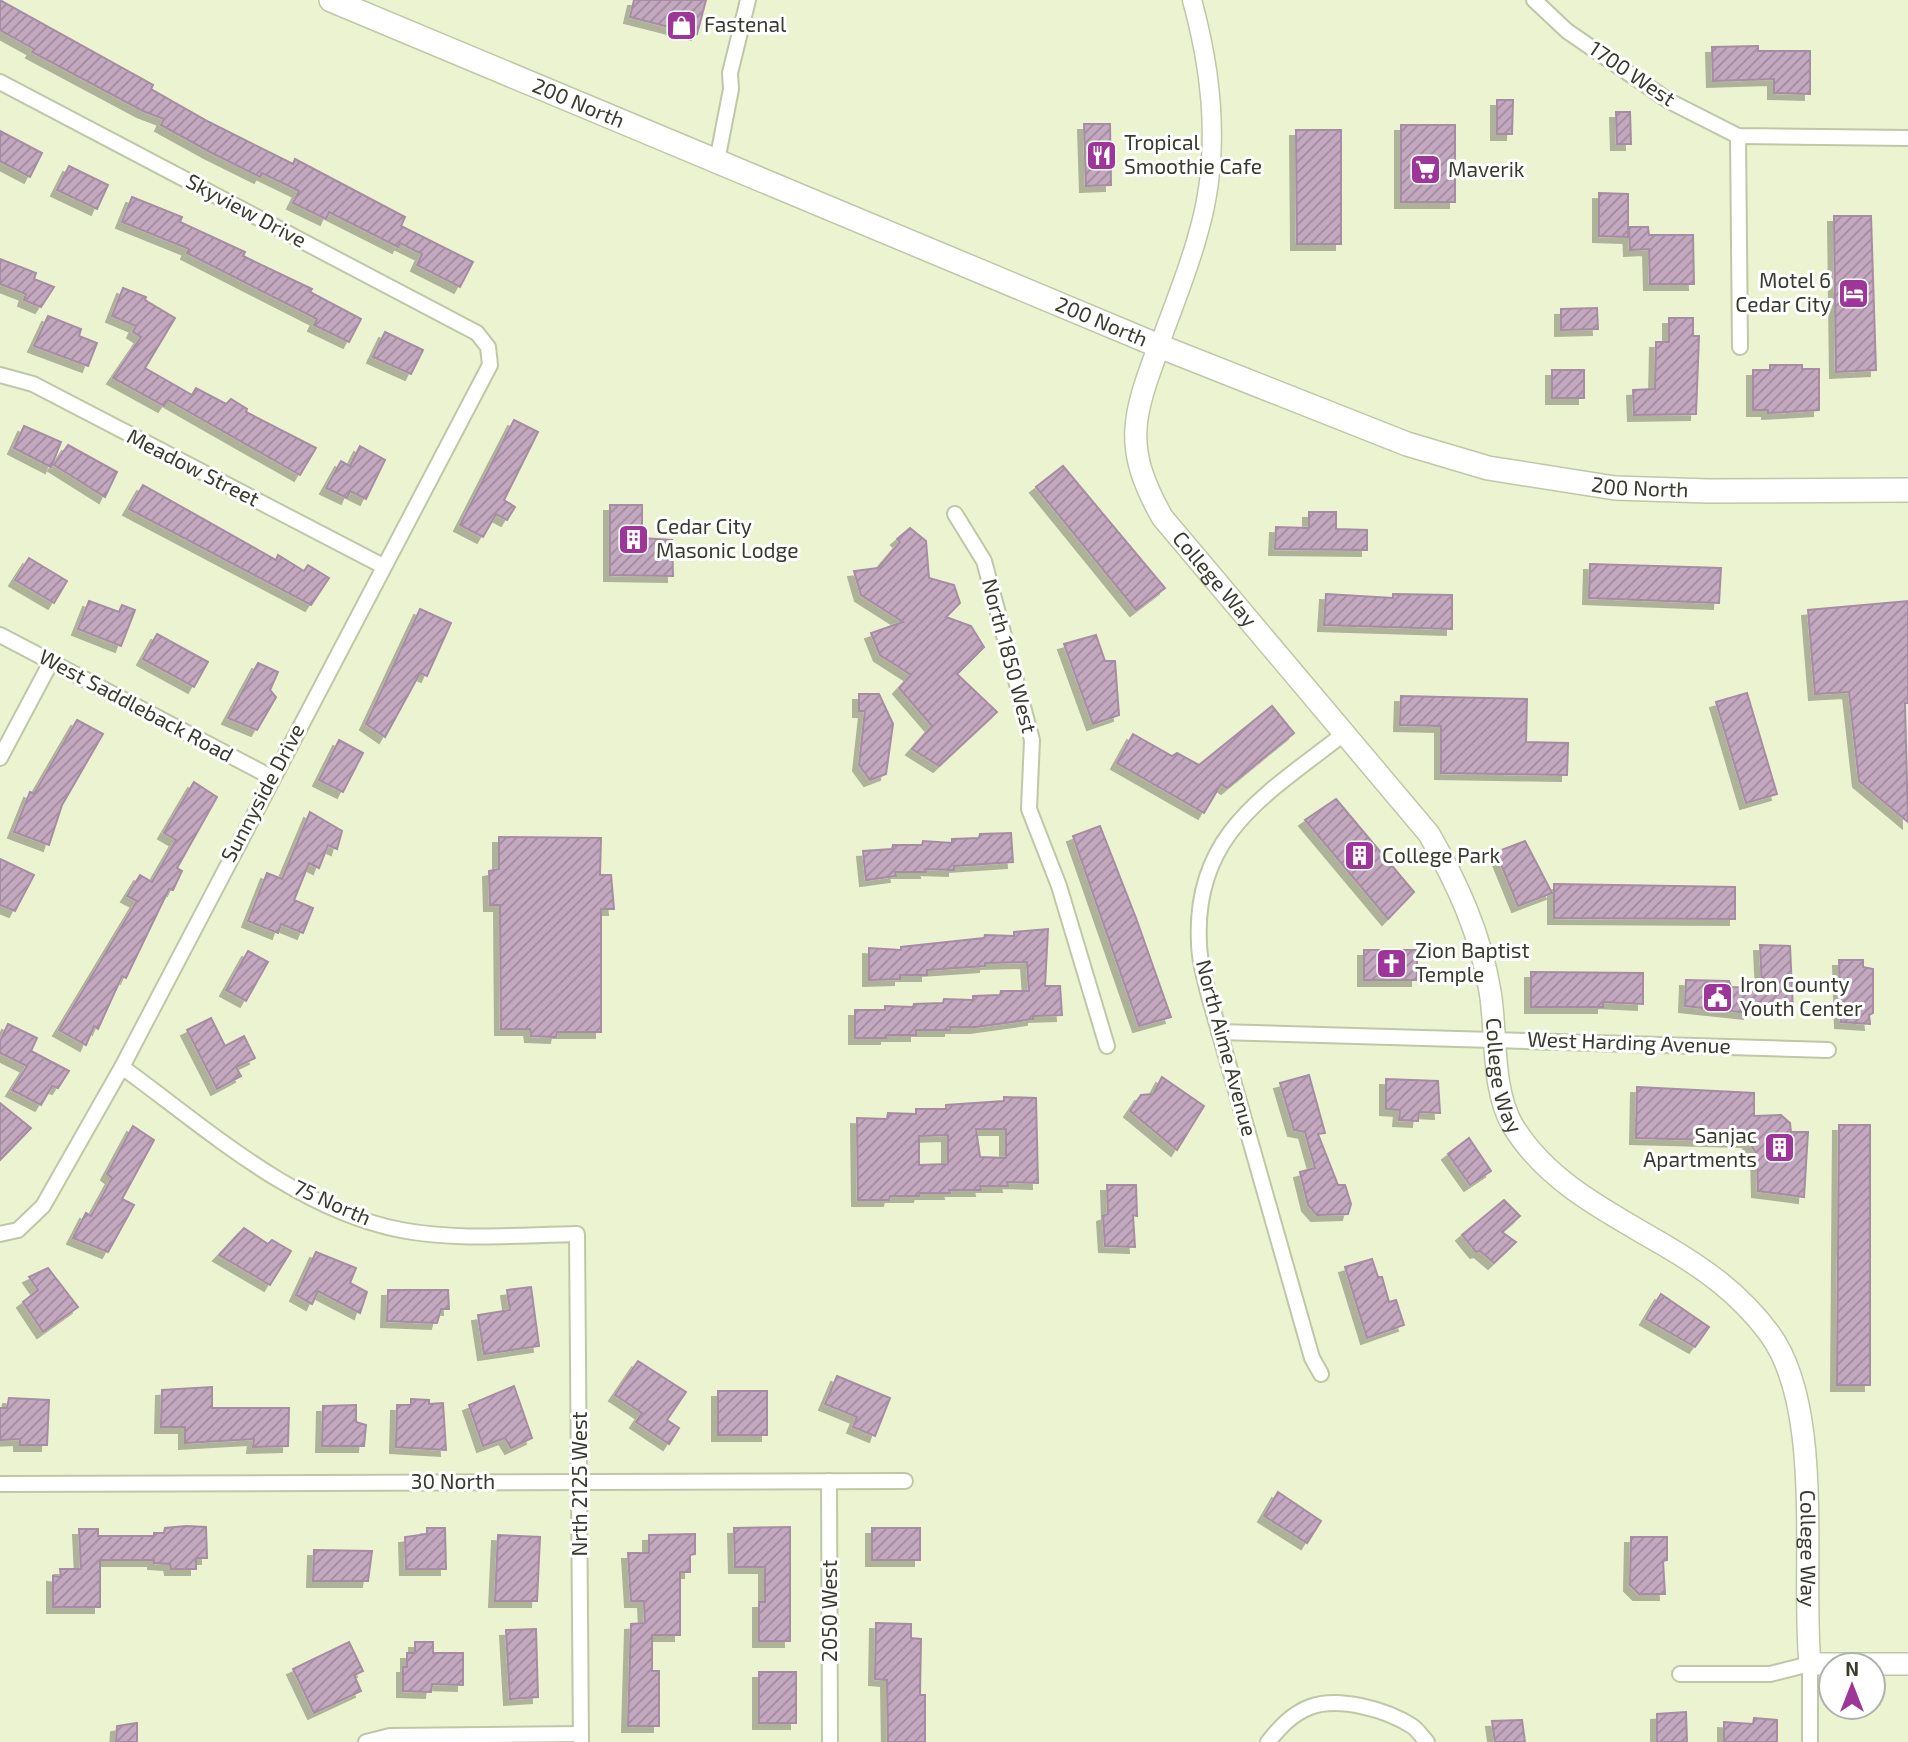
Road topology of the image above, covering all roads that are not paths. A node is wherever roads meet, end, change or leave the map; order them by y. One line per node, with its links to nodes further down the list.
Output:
1 (331, 0): 8 (main road, 200 North)
2 (748, 0): 8 (street)
3 (1192, 0): 9 (street)
4 (1534, 0): 6 (street, 1700 West)
5 (0, 82): 10 (street, Skyview Drive)
6 (1738, 136): 7 (street, 1700 West); 11 (street)
7 (1908, 138)
8 (717, 161): 9 (main road, 200 North)
9 (1159, 346): 13 (main road, 200 North); 18 (main road, College Way)
10 (488, 347): 15 (street, Sunnyside Drive)
11 (1740, 347)
12 (0, 375): 15 (street, Meadow Street)
13 (1908, 490)
14 (955, 514): 23 (street, North 1850 West)
15 (383, 566): 20 (street, Sunnyside Drive)
16 (0, 635): 17 (street, West Saddleback Road)
17 (51, 662): 19 (street); 20 (street, West Saddleback Road)
18 (1346, 732): 21 (street, North Aime Avenue); 22 (main road, College Way)
19 (0, 758)
20 (271, 777): 25 (street, Sunnyside Drive)
21 (1219, 1032): 22 (street, West Harding Avenue); 28 (street, North Aime Avenue)
22 (1494, 1039): 24 (street, West Harding Avenue); 33 (main road, College Way)
23 (1107, 1046)
24 (1828, 1049)
25 (122, 1067): 26 (street, Sunnyside Drive); 27 (street, 75 North)
26 (0, 1234)
27 (577, 1234): 31 (street, Nrth 2125 West)
28 (1321, 1374)
29 (829, 1481): 30 (street, 30 North); 31 (street, 30 North); 38 (street, 2050 West)
30 (905, 1481)
31 (580, 1482): 32 (street, 30 North); 36 (street, Nrth 2125 West)
32 (0, 1485)
33 (1810, 1664): 34 (main road); 35 (street); 41 (street)
34 (1908, 1664)
35 (1680, 1674)
36 (580, 1738): 37 (street)
37 (366, 1742)
38 (830, 1742)
39 (1268, 1742): 40 (street)
40 (1427, 1742)
41 (1810, 1742)

